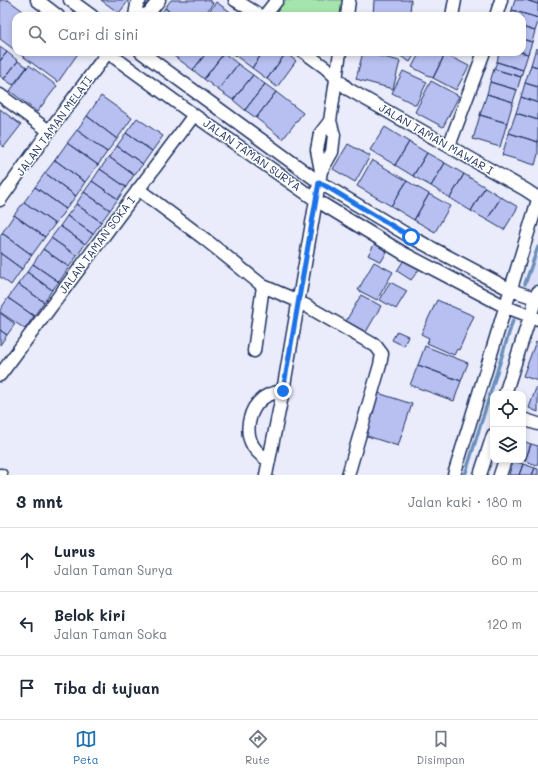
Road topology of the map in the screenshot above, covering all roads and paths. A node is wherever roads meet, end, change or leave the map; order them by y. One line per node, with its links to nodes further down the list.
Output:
1 (36, 0): 10 (street)
2 (70, 0): 11 (street)
3 (140, 0): 12 (street)
4 (159, 0): 13 (street)
5 (235, 0): 14 (street)
6 (277, 0): 15 (street)
7 (349, 0): 16 (street)
8 (455, 0): 17 (street)
9 (502, 0): 18 (street)
10 (52, 12)
11 (86, 12)
12 (136, 12)
13 (150, 12)
14 (254, 12)
15 (268, 12)
16 (348, 12)
17 (453, 12)
18 (498, 12)
19 (105, 56): 28 (street, JALAN TAMAN MELATI)
20 (113, 56): 27 (street, JALAN TAMAN SURYA)
21 (147, 56): 30 (street, JALAN TAMAN SURYA)
22 (310, 56): 25 (street, JALAN TAMAN MAWAR I)
23 (339, 56): 25 (street)
24 (479, 56): 29 (street)
25 (336, 78): 29 (street, JALAN TAMAN MAWAR I); 30 (street)
26 (0, 95): 28 (street)
27 (194, 115): 31 (street, JALAN TAMAN SOKA I); 34 (street, JALAN TAMAN SURYA)
28 (49, 131): 33 (street, JALAN TAMAN MELATI)
29 (449, 146): 32 (street, JALAN TAMAN MAWAR I)
30 (320, 177): 34 (street); 36 (street, JALAN TAMAN SURYA)
31 (138, 189): 35 (street); 42 (street, JALAN TAMAN SOKA I)
32 (538, 199): 36 (street)
33 (0, 200)
34 (316, 200): 38 (street); 39 (street, JALAN TAMAN SURYA)
35 (263, 286): 38 (street); 41 (street)
36 (511, 290): 37 (street, JALAN TAMAN SURYA); 39 (street)
37 (537, 296): 40 (street)
38 (298, 301): 43 (street); 51 (street)
39 (506, 307): 40 (street, JALAN TAMAN SURYA); 52 (street)
40 (534, 318): 44 (street)
41 (254, 351)
42 (0, 375)
43 (283, 391): 48 (street); 48 (street)
44 (507, 391)
45 (526, 420): 46 (street)
46 (538, 424)
47 (490, 444): 53 (street)
48 (269, 461): 50 (street)
49 (504, 463): 54 (street)
50 (266, 475)
51 (348, 475)
52 (454, 475)
53 (480, 475)
54 (500, 475)

